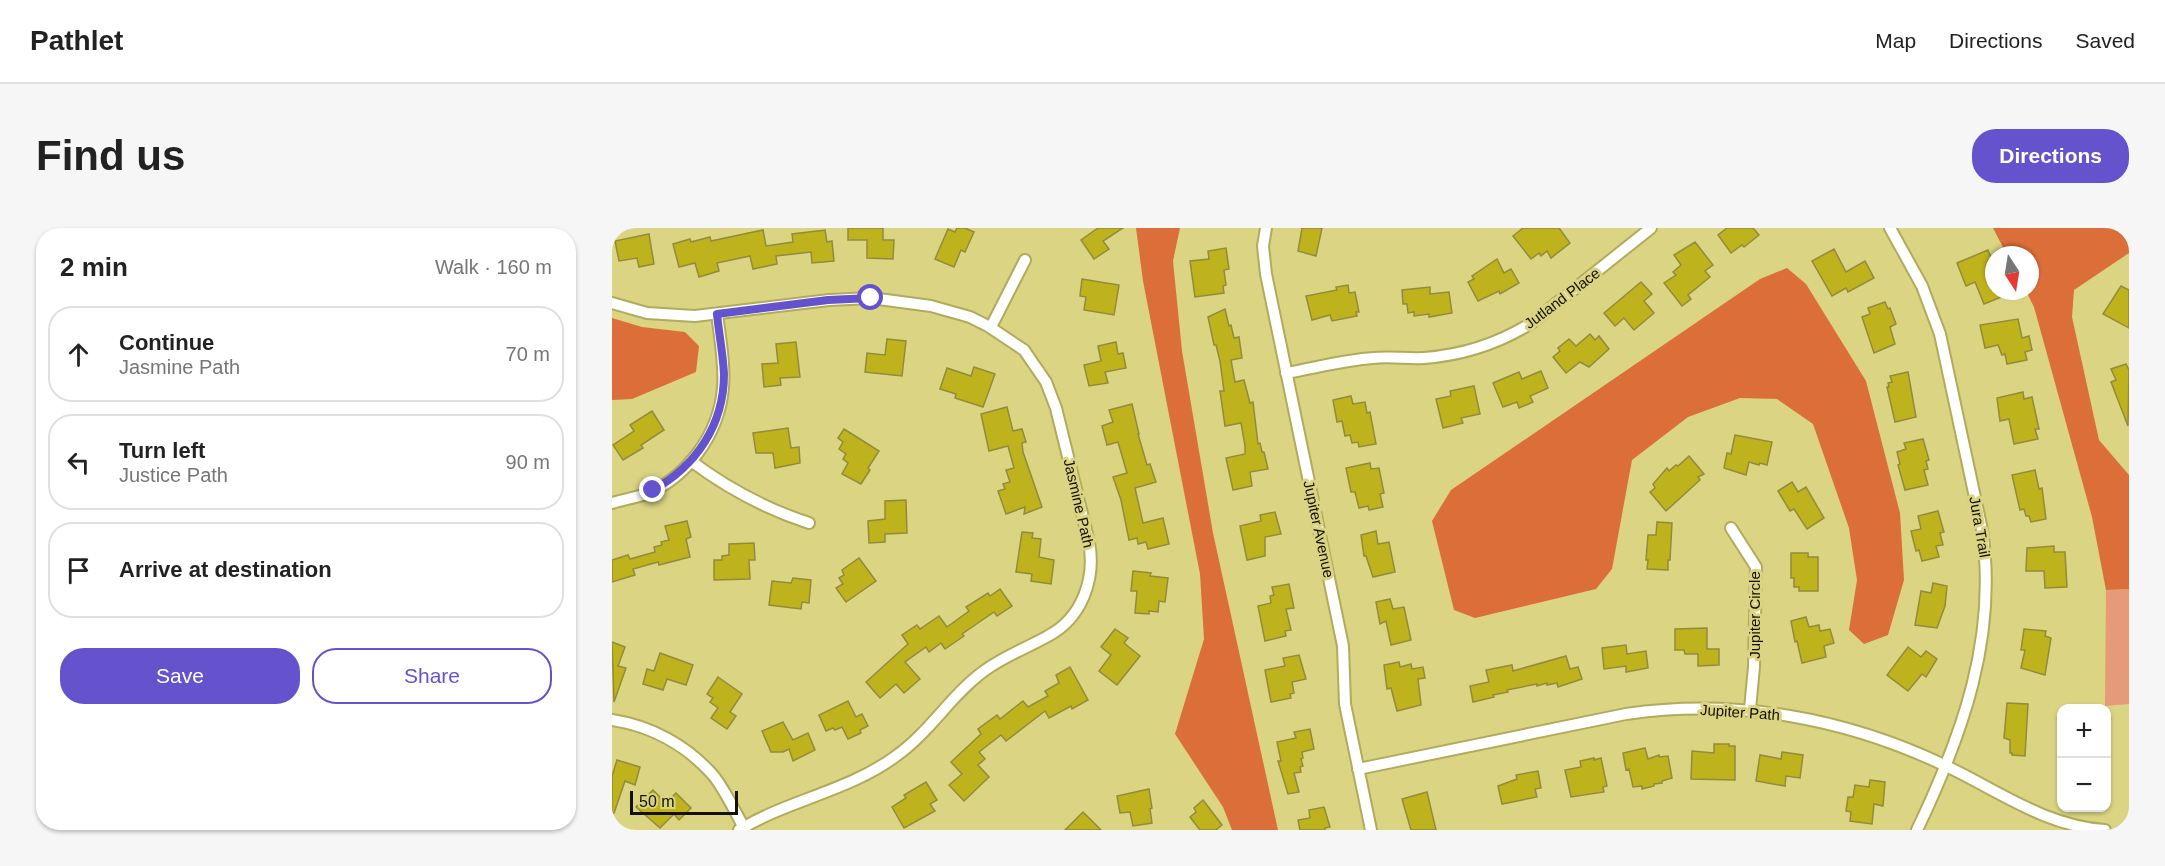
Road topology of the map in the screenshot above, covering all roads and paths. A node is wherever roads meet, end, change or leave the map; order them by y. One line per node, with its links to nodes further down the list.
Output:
1 (1266, 228): 8 (street, Jupiter Avenue)
2 (1651, 228): 8 (street, Jutland Place)
3 (1890, 228): 15 (street, Jura Trail)
4 (1025, 260): 7 (street)
5 (612, 303): 6 (street, Jasmine Path)
6 (717, 314): 7 (street, Jasmine Path); 9 (street)
7 (991, 327): 17 (street, Jasmine Path)
8 (1286, 373): 16 (street, Jupiter Avenue)
9 (691, 461): 10 (street); 11 (street)
10 (612, 503)
11 (808, 523)
12 (1731, 528): 13 (street, Jupiter Circle)
13 (1750, 710): 15 (street, Jupiter Path); 16 (street, Jupiter Path)
14 (612, 720): 17 (street)
15 (1946, 766): 19 (street, Jura Trail); 20 (street, Jupiter Path)
16 (1358, 769): 18 (street, Jupiter Avenue)
17 (743, 829)
18 (1371, 830)
19 (1917, 830)
20 (2105, 830)

